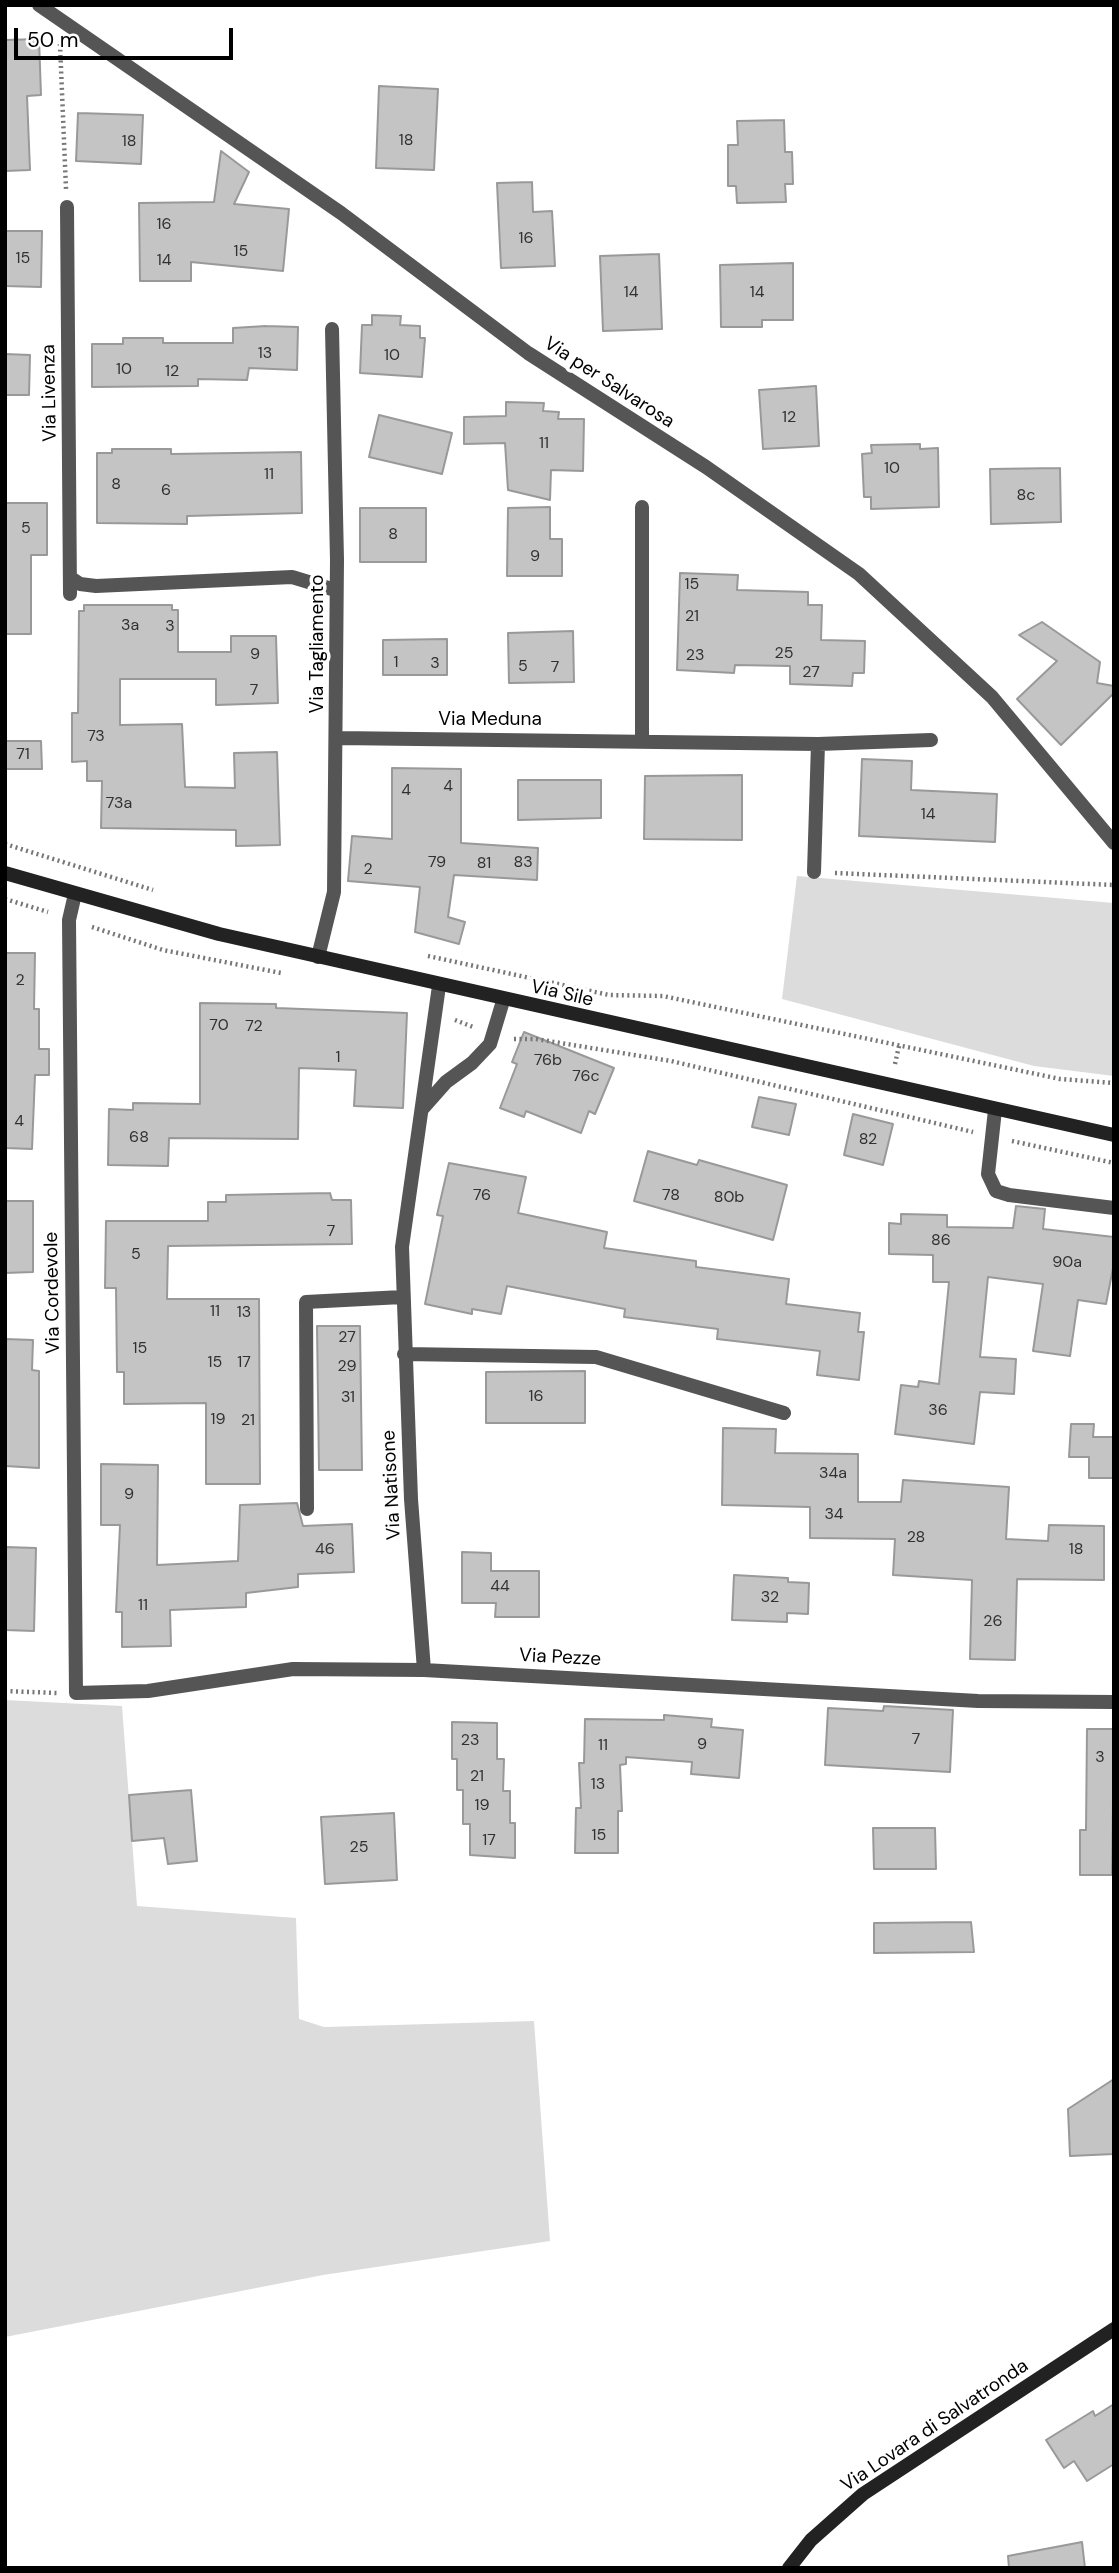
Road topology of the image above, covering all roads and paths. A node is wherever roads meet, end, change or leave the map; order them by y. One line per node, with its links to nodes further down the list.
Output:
1 (39, 5): 2 (street, Via per Salvarosa)
2 (62, 22): 3 (path); 13 (street, Via per Salvarosa)
3 (67, 207): 6 (street, Via Livenza)
4 (332, 329): 7 (street, Via Tagliamento)
5 (642, 507): 10 (street)
6 (71, 578): 7 (street); 8 (street, Via Livenza)
7 (335, 590): 9 (street, Via Tagliamento)
8 (70, 594)
9 (337, 738): 10 (street, Via Meduna); 23 (street, Via Tagliamento)
10 (642, 740): 12 (street, Via Meduna)
11 (931, 740): 12 (street, Via Meduna)
12 (818, 744): 15 (street)
13 (1114, 843)
14 (5, 844): 18 (path)
15 (814, 872): 17 (path)
16 (5, 873): 19 (street, Via Sile)
17 (1114, 884)
18 (155, 891)
19 (75, 894): 23 (street, Via Sile); 47 (street, Via Cordevole)
20 (5, 899): 21 (path)
21 (47, 912)
22 (92, 928): 25 (path)
23 (318, 957): 26 (street, Via Sile)
24 (435, 957): 31 (path)
25 (278, 972)
26 (439, 986): 27 (street, Via Sile); 35 (street, Via Natisone)
27 (503, 1000): 34 (street, Via Sile); 35 (street)
28 (451, 1018): 29 (path)
29 (479, 1030)
30 (514, 1039): 36 (path)
31 (900, 1045): 32 (path); 33 (path)
32 (893, 1072)
33 (1114, 1083)
34 (995, 1110): 37 (street, Via Sile); 40 (street)
35 (421, 1112): 41 (street, Via Natisone)
36 (966, 1130)
37 (1114, 1135)
38 (1006, 1140): 39 (path)
39 (1114, 1163)
40 (1114, 1208)
41 (402, 1297): 42 (street, Via Natisone); 44 (street)
42 (404, 1354): 43 (street); 45 (street, Via Natisone)
43 (784, 1413)
44 (307, 1509)
45 (424, 1670): 47 (street, Via Pezze); 48 (street, Via Pezze)
46 (5, 1691): 47 (path)
47 (76, 1693)
48 (1114, 1702)
49 (1114, 2329): 50 (street, Via Lovara di Salvatronda)
50 (789, 2568)

